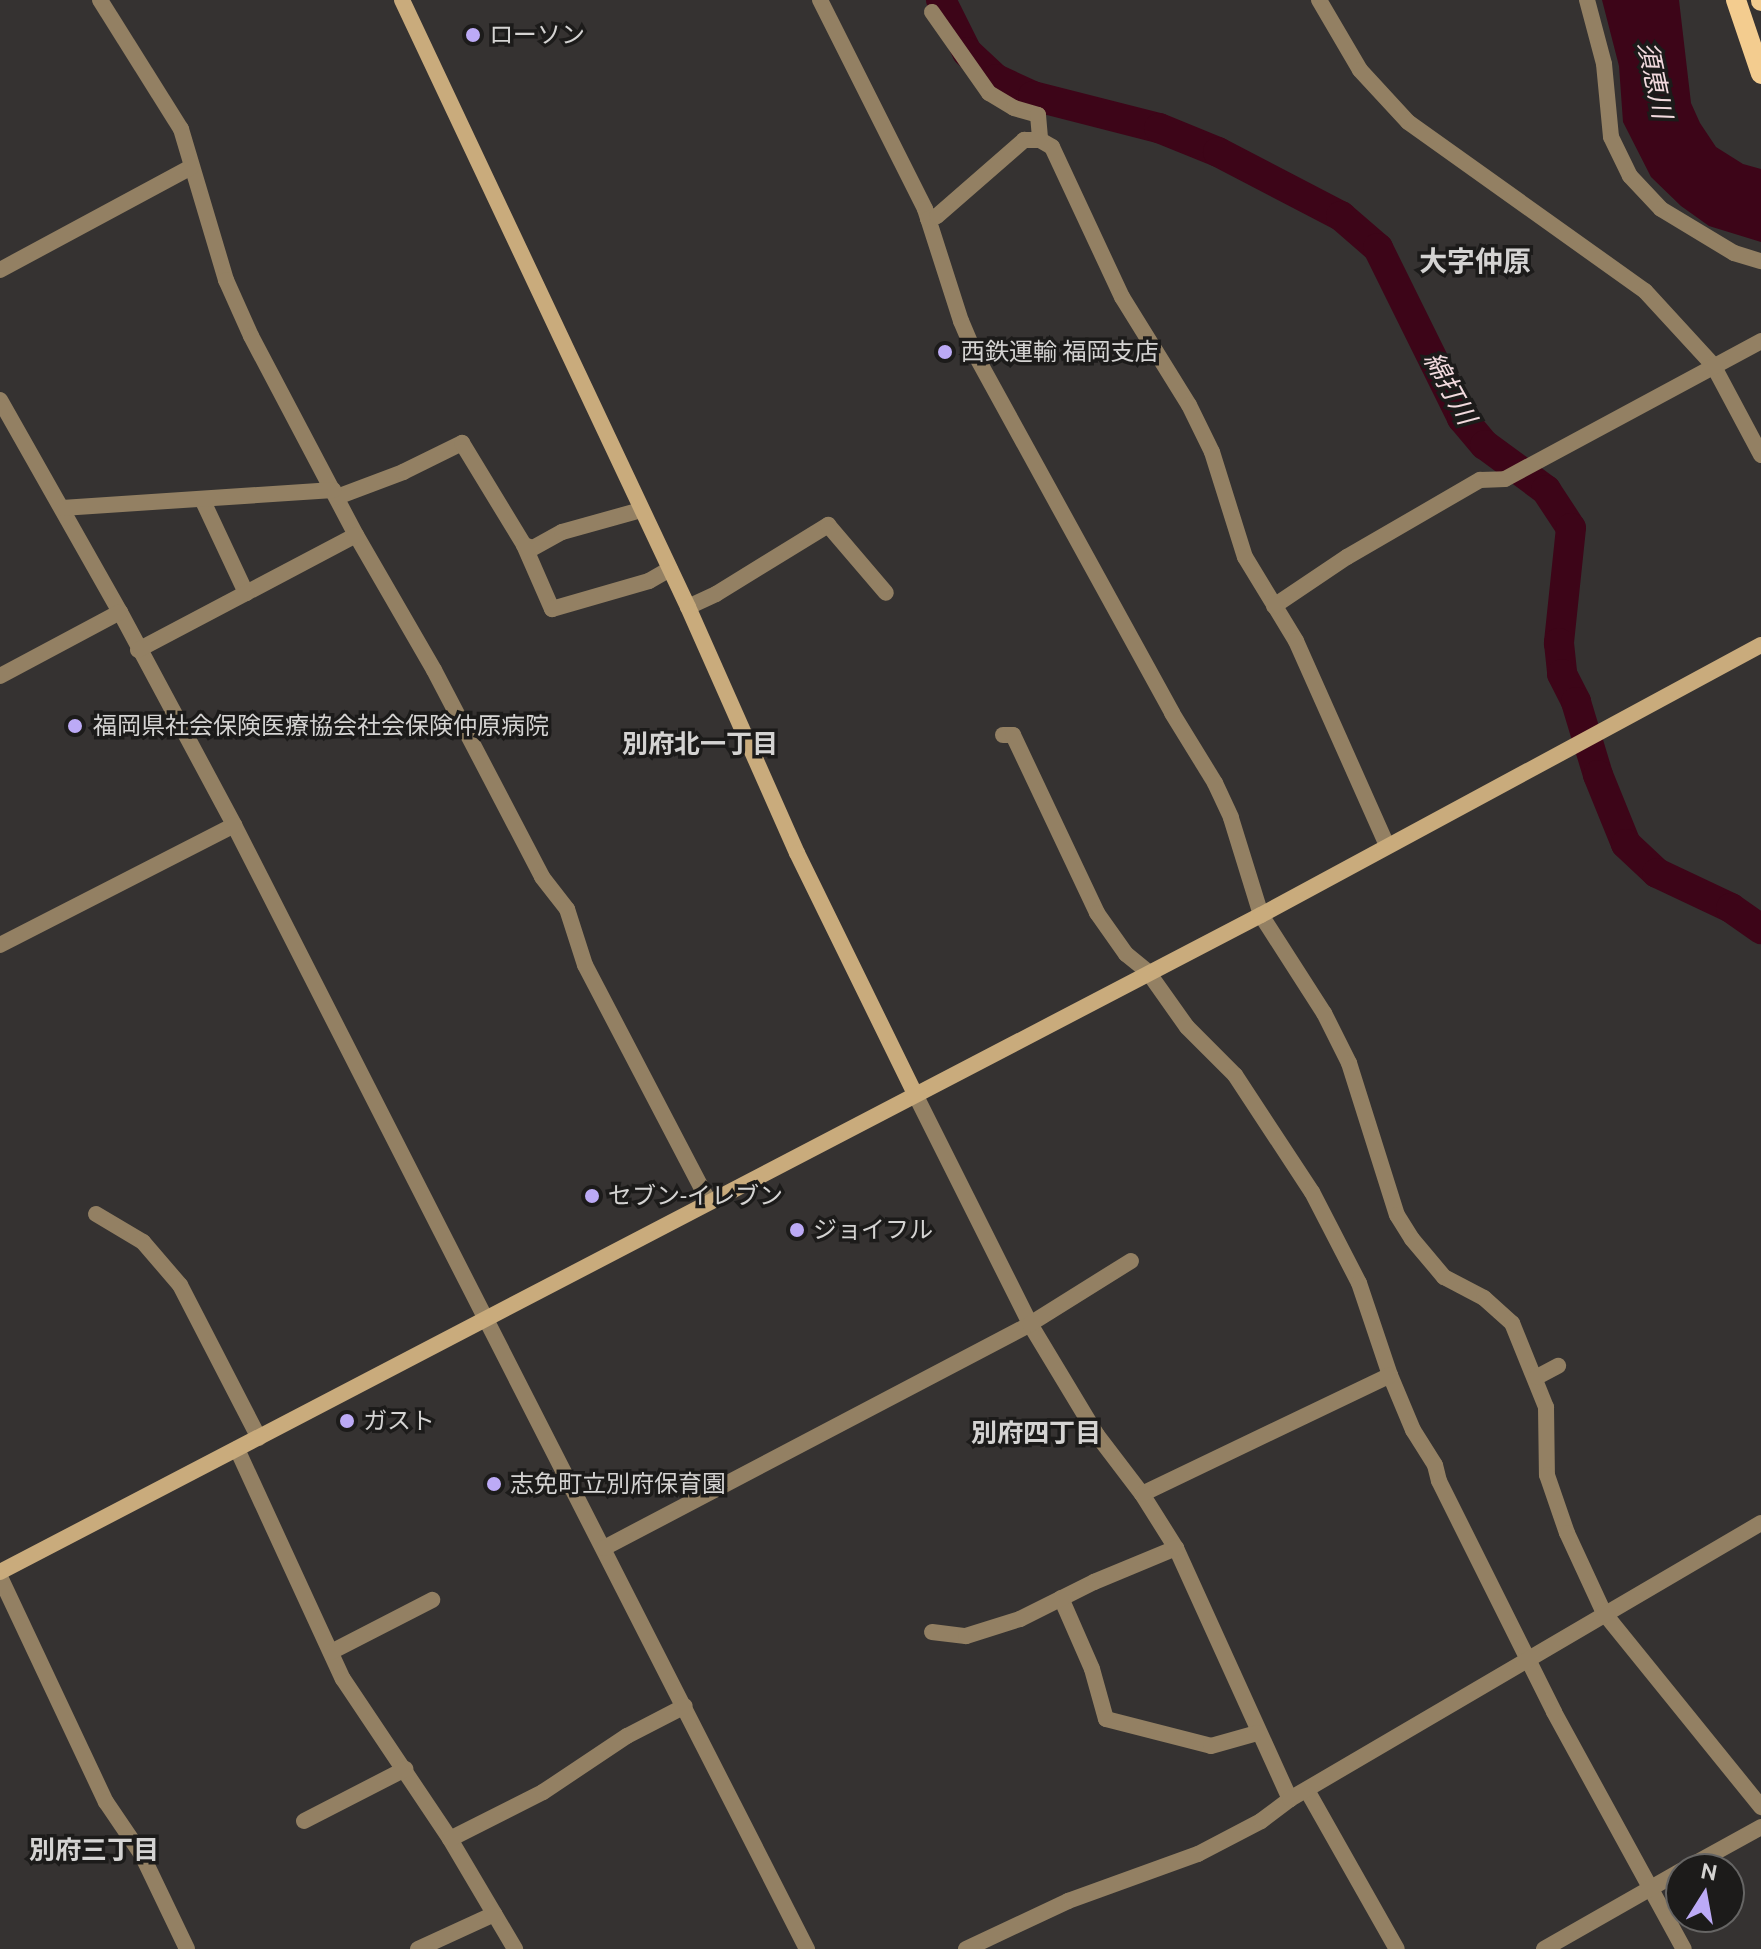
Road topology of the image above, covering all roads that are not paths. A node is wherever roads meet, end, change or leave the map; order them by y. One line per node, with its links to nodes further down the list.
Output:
1 (100, 0): 10 (street)
2 (402, 0): 21 (street)
3 (820, 0): 11 (street)
4 (1319, 0): 15 (street)
5 (1587, 0): 12 (street)
6 (1736, 0): 8 (main road)
7 (932, 12): 9 (street)
8 (1761, 74)
9 (1040, 140): 11 (street); 27 (street)
10 (191, 167): 13 (street); 18 (street)
11 (928, 219): 36 (street)
12 (1761, 261)
13 (0, 270)
14 (1761, 341): 15 (street)
15 (1713, 365): 17 (street); 27 (street)
16 (0, 400): 20 (street)
17 (1761, 455)
18 (335, 494): 19 (street); 22 (street); 23 (street)
19 (202, 499): 20 (street); 25 (street)
20 (62, 508): 29 (street)
21 (641, 510): 23 (street); 24 (street)
22 (356, 535): 25 (street); 40 (street)
23 (524, 545): 24 (street)
24 (670, 569): 28 (street)
25 (246, 593): 31 (street)
26 (886, 593): 28 (street)
27 (1274, 606): 35 (street)
28 (688, 607): 39 (street)
29 (120, 612): 31 (street); 32 (street)
30 (1761, 645): 35 (street)
31 (138, 650): 34 (street)
32 (0, 676)
33 (1003, 735): 38 (street)
34 (234, 825): 37 (street); 43 (street)
35 (1387, 845): 36 (street)
36 (1261, 915): 38 (street); 47 (street)
37 (0, 945)
38 (1148, 972): 39 (street); 46 (street)
39 (915, 1094): 40 (street); 44 (street)
40 (709, 1202): 43 (street)
41 (96, 1214): 48 (street)
42 (1131, 1261): 44 (street)
43 (488, 1318): 48 (street); 52 (street)
44 (1030, 1324): 50 (street); 52 (street)
45 (1558, 1366): 47 (street)
46 (1390, 1375): 50 (street); 60 (street)
47 (1537, 1377): 57 (street)
48 (259, 1438): 49 (street)
49 (237, 1449): 54 (street); 59 (street)
50 (1142, 1494): 53 (street)
51 (1761, 1523): 57 (street)
52 (604, 1548): 61 (street)
53 (1176, 1548): 55 (street); 62 (street)
54 (0, 1574): 74 (street)
55 (1061, 1598): 58 (street); 62 (street)
56 (432, 1600): 59 (street)
57 (1604, 1613): 60 (street); 66 (street)
58 (932, 1632)
59 (331, 1652): 63 (street)
60 (1531, 1660): 64 (street); 72 (street)
61 (685, 1706): 69 (street); 77 (street)
62 (1257, 1733): 65 (street)
63 (405, 1769): 67 (street); 69 (street)
64 (1308, 1792): 65 (street); 79 (street)
65 (1290, 1799): 78 (street)
66 (1761, 1807)
67 (304, 1821)
68 (1761, 1827): 70 (street)
69 (450, 1839): 73 (street)
70 (1714, 1853)
71 (1665, 1880): 72 (street)
72 (1650, 1888): 80 (street); 81 (street)
73 (494, 1914): 75 (street); 76 (street)
74 (187, 1949)
75 (418, 1949)
76 (515, 1949)
77 (807, 1949)
78 (966, 1949)
79 (1397, 1949)
80 (1544, 1949)
81 (1684, 1949)

